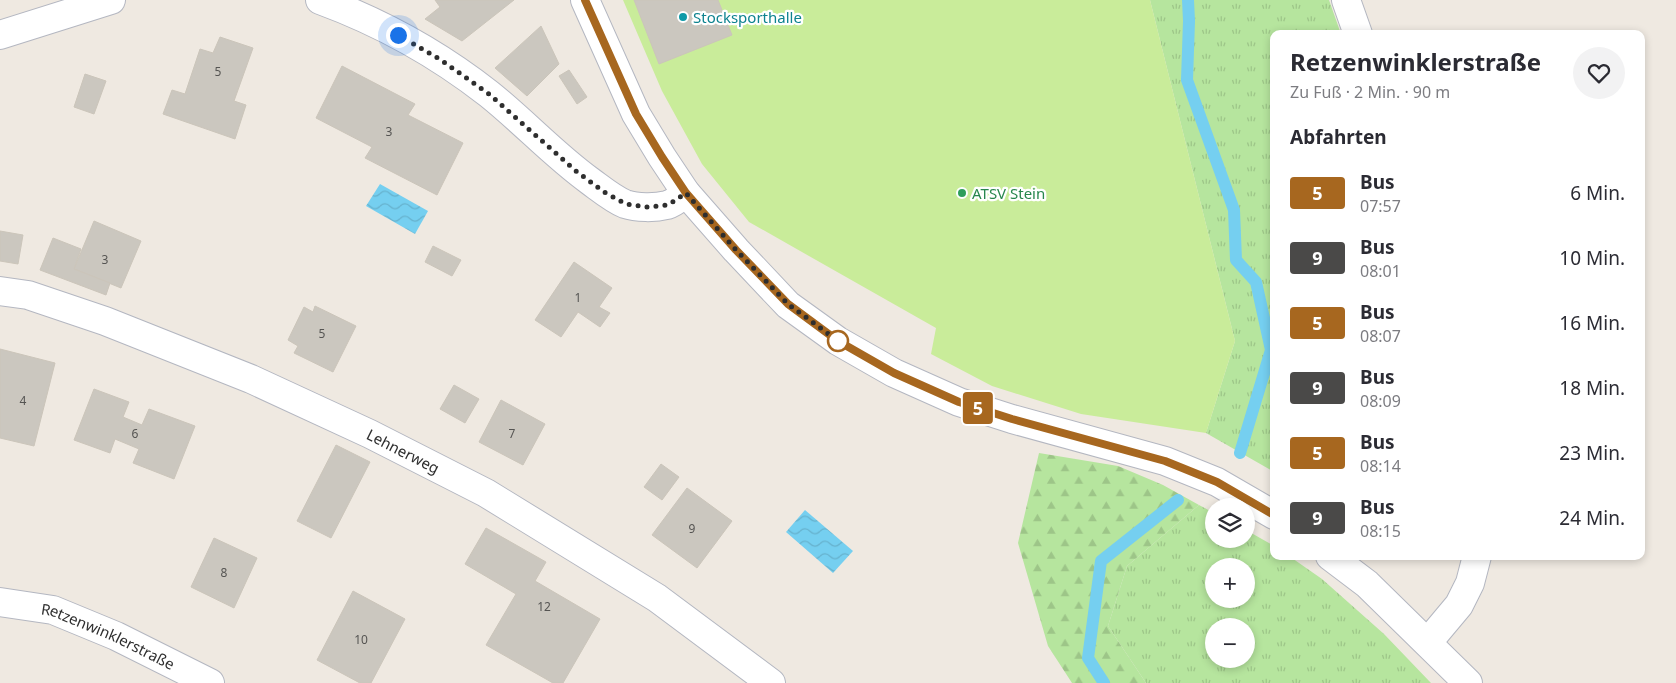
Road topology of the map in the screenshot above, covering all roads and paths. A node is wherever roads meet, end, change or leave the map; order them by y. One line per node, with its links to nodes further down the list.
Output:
1 (111, 0): 6 (street)
2 (320, 0): 7 (street)
3 (585, 0): 7 (street)
4 (1346, 0): 5 (street)
5 (1357, 30)
6 (0, 35)
7 (686, 193): 9 (street)
8 (0, 291): 15 (street, Lehnerweg)
9 (1270, 513)
10 (1335, 560): 13 (street)
11 (1476, 560): 13 (street)
12 (0, 602): 14 (street, Retzenwinklerstraße)
13 (1428, 642): 16 (street)
14 (210, 683)
15 (771, 683)
16 (1468, 683)

